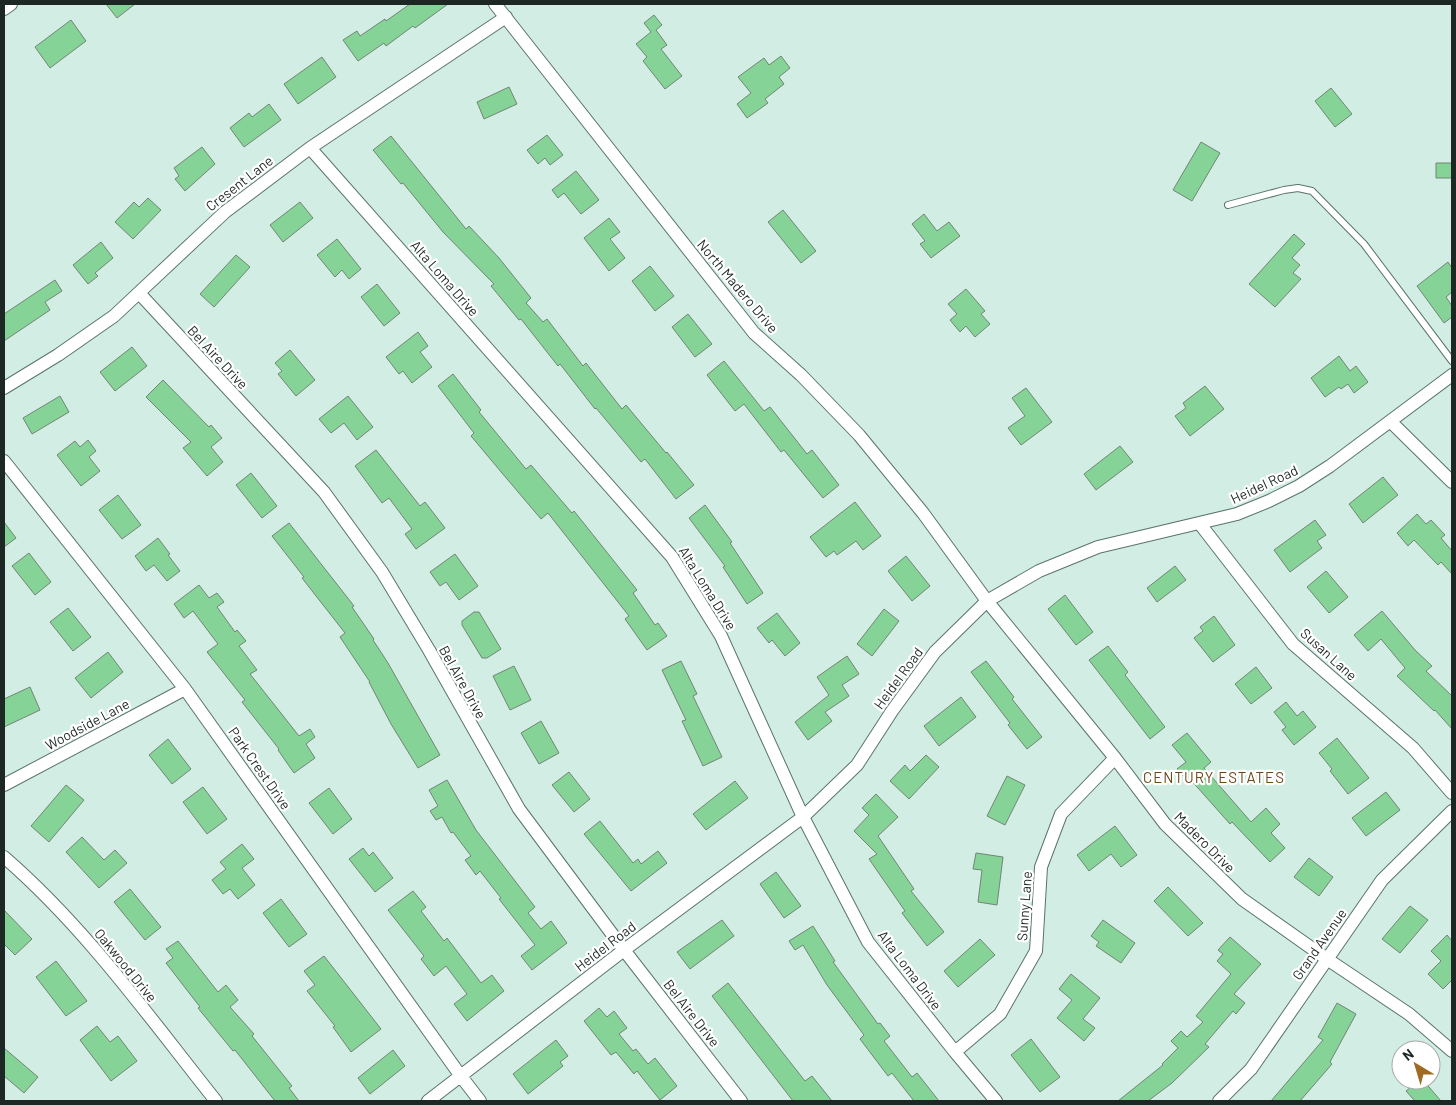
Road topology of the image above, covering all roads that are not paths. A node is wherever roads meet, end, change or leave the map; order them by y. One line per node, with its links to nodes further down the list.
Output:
1 (10, 4): 3 (street)
2 (495, 4): 4 (street, North Madero Drive)
3 (4, 9)
4 (506, 17): 5 (street, Cresent Lane); 15 (street, North Madero Drive)
5 (310, 148): 7 (street, Cresent Lane); 21 (street, Alta Loma Drive)
6 (1228, 206): 8 (lane)
7 (139, 294): 10 (street, Cresent Lane); 23 (street, Bel Aire Drive)
8 (1452, 361)
9 (1452, 375): 11 (street, Heidel Road)
10 (4, 388)
11 (1391, 422): 13 (street); 14 (street, Heidel Road)
12 (4, 461): 16 (street, Park Crest Drive)
13 (1452, 482)
14 (1200, 524): 15 (street, Heidel Road); 19 (street, Susan Lane)
15 (988, 601): 17 (street, Madero Drive); 21 (street, Heidel Road)
16 (185, 689): 18 (street, Woodside Lane); 27 (street, Park Crest Drive)
17 (1115, 758): 24 (street, Madero Drive); 26 (street, Sunny Lane)
18 (4, 785)
19 (1452, 793)
20 (1452, 811): 24 (street, Grand Avenue)
21 (803, 817): 23 (street, Heidel Road); 26 (street, Alta Loma Drive)
22 (4, 857): 28 (street, Oakwood Drive)
23 (624, 950): 27 (street, Heidel Road); 31 (street, Bel Aire Drive)
24 (1327, 960): 25 (street, Madero Drive); 33 (street, Grand Avenue)
25 (1452, 1051)
26 (955, 1052): 32 (street, Alta Loma Drive)
27 (460, 1075): 29 (street, Heidel Road); 30 (street, Park Crest Drive)
28 (216, 1101)
29 (428, 1101)
30 (480, 1101)
31 (742, 1101)
32 (996, 1101)
33 (1219, 1101)

